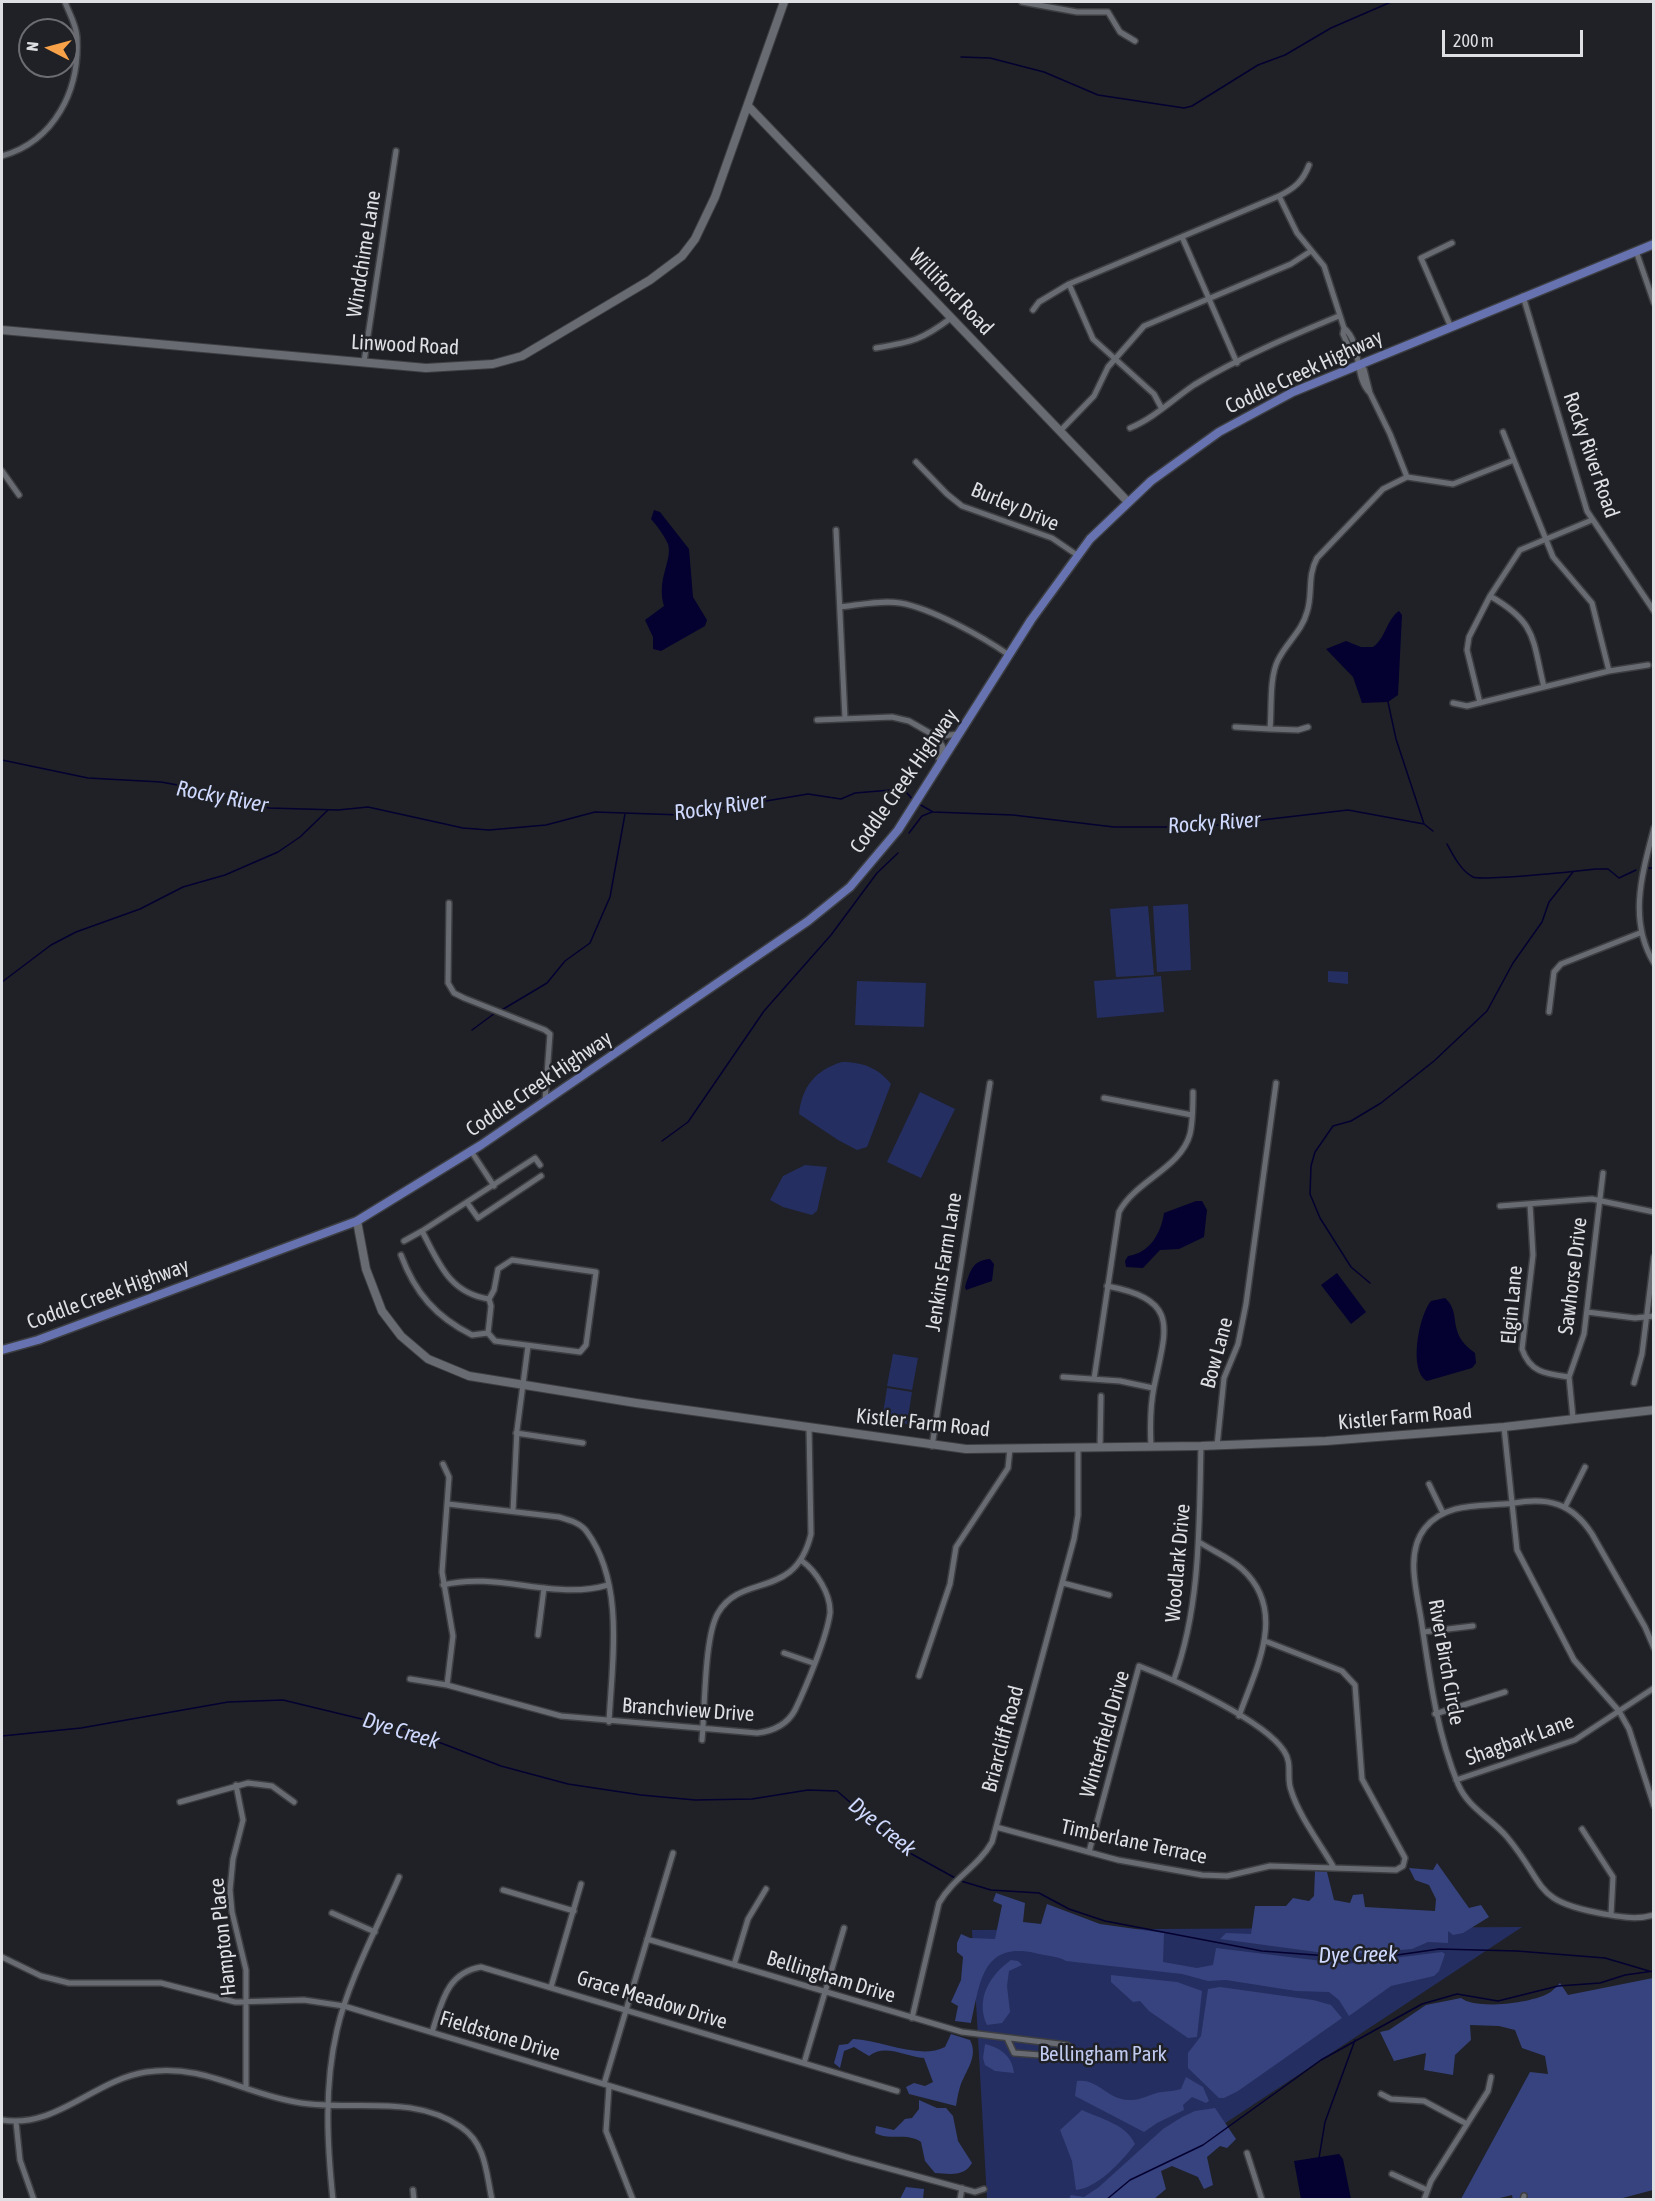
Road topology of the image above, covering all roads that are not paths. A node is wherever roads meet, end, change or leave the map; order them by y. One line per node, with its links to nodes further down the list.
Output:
1 (65, 2): 7 (street)
2 (784, 2): 5 (street, Linwood Road)
3 (1022, 2): 4 (street)
4 (1135, 41)
5 (749, 107): 21 (street, Williford Road); 26 (street, Linwood Road)
6 (396, 151): 26 (street, Windchime Lane)
7 (2, 156)
8 (1310, 165): 9 (street)
9 (1279, 196): 10 (street); 13 (street)
10 (1182, 237): 15 (street); 17 (street)
11 (1452, 243): 22 (street)
12 (1653, 244): 14 (main road, Coddle Creek Highway)
13 (1311, 251): 17 (street); 20 (street)
14 (1636, 251): 16 (main road, Coddle Creek Highway); 18 (street)
15 (1069, 284): 19 (street); 25 (street)
16 (1523, 296): 22 (main road, Coddle Creek Highway); 39 (street, Rocky River Road)
17 (1207, 298): 25 (street); 27 (street)
18 (1653, 303)
19 (1033, 310)
20 (1339, 316): 27 (street); 28 (street)
21 (951, 318): 24 (street); 31 (street, Williford Road)
22 (1450, 325): 28 (main road, Coddle Creek Highway)
23 (2, 330): 26 (street, Linwood Road)
24 (876, 348)
25 (1114, 360): 29 (street); 31 (street)
26 (364, 362)
27 (1238, 363): 29 (street)
28 (1359, 366): 36 (street); 38 (main road, Coddle Creek Highway)
29 (1162, 409): 30 (street)
30 (1130, 428)
31 (1060, 431): 38 (street, Williford Road)
32 (1503, 432): 33 (street)
33 (1514, 460): 36 (street); 41 (street)
34 (916, 462): 42 (street, Burley Drive)
35 (2, 471): 37 (street)
36 (1407, 477): 56 (street)
37 (19, 495)
38 (1128, 502): 42 (main road, Coddle Creek Highway)
39 (1592, 520): 41 (street); 45 (street, Rocky River Road)
40 (837, 530): 44 (street)
41 (1546, 539): 43 (street); 48 (street)
42 (1077, 555): 46 (main road, Coddle Creek Highway)
43 (1490, 596): 49 (street); 51 (street)
44 (840, 607): 46 (street); 52 (street)
45 (1653, 611)
46 (1009, 656): 57 (main road, Coddle Creek Highway)
47 (1648, 666): 48 (street)
48 (1609, 671): 49 (street)
49 (1544, 687): 51 (street)
50 (1453, 703): 51 (street)
51 (1480, 703)
52 (845, 719): 53 (street); 58 (street)
53 (817, 720)
54 (1235, 727): 56 (street)
55 (1308, 727): 56 (street)
56 (1270, 729)
57 (961, 732): 58 (street); 59 (main road, Coddle Creek Highway)
58 (937, 737): 59 (street)
59 (938, 768): 69 (main road, Coddle Creek Highway)
60 (1653, 828): 62 (street)
61 (449, 903): 69 (street)
62 (1640, 933): 63 (street); 64 (street)
63 (1653, 963)
64 (1549, 1012)
65 (990, 1083): 107 (street, Jenkins Farm Lane)
66 (1276, 1083): 110 (street, Bow Lane)
67 (1193, 1092): 70 (street)
68 (1104, 1098): 70 (street)
69 (545, 1101): 71 (main road, Coddle Creek Highway)
70 (1192, 1115): 86 (street)
71 (471, 1151): 75 (street); 81 (main road, Coddle Creek Highway)
72 (540, 1165): 75 (street)
73 (1603, 1173): 76 (street, Sawhorse Drive)
74 (541, 1176): 77 (street)
75 (494, 1186): 77 (street)
76 (1599, 1200): 78 (street); 80 (street); 88 (street, Sawhorse Drive)
77 (468, 1204): 82 (street)
78 (1530, 1204): 79 (street); 95 (street, Elgin Lane)
79 (1500, 1206)
80 (1653, 1212)
81 (357, 1221): 93 (main road, Coddle Creek Highway); 98 (street, Kistler Farm Road)
82 (422, 1231): 83 (street); 87 (street)
83 (404, 1241)
84 (401, 1255): 91 (street)
85 (1653, 1257): 90 (street)
86 (1107, 1286): 96 (street); 99 (street)
87 (489, 1299): 91 (street); 92 (street)
88 (1587, 1312): 90 (street); 95 (street, Sawhorse Drive)
89 (1653, 1316): 90 (street)
90 (1645, 1318): 97 (street)
91 (488, 1333): 92 (street)
92 (528, 1346): 98 (street)
93 (2, 1350)
94 (1063, 1377): 96 (street)
95 (1569, 1377): 102 (street, Sawhorse Drive)
96 (1094, 1379): 99 (street)
97 (1634, 1383)
98 (523, 1385): 104 (street, Kistler Farm Road); 105 (street)
99 (1153, 1388): 108 (street)
100 (1101, 1396): 113 (street)
101 (1653, 1410): 102 (street, Kistler Farm Road)
102 (1573, 1418): 103 (street, Kistler Farm Road)
103 (1504, 1427): 110 (street, Kistler Farm Road); 117 (street)
104 (809, 1428): 107 (street, Kistler Farm Road); 123 (street)
105 (516, 1433): 106 (street); 120 (street)
106 (583, 1443)
107 (932, 1446): 111 (street, Kistler Farm Road)
108 (1151, 1446): 109 (street, Kistler Farm Road); 113 (street, Kistler Farm Road)
109 (1201, 1446): 110 (street, Kistler Farm Road); 122 (street, Woodlark Drive)
110 (1217, 1446)
111 (1010, 1448): 112 (street, Kistler Farm Road); 136 (street)
112 (1078, 1448): 113 (street, Kistler Farm Road); 124 (street, Briarcliff Road)
113 (1100, 1448)
114 (443, 1464): 118 (street)
115 (1585, 1467): 119 (street)
116 (1429, 1484): 121 (street)
117 (1511, 1503): 119 (street); 121 (street); 142 (street)
118 (448, 1504): 120 (street); 125 (street)
119 (1565, 1507): 133 (street)
120 (513, 1511): 126 (street)
121 (1443, 1513): 130 (street, River Birch Circle)
122 (1199, 1542): 132 (street); 138 (street, Woodlark Drive)
123 (802, 1561): 135 (street, Branchview Drive); 146 (street)
124 (1063, 1583): 128 (street); 153 (street, Briarcliff Road)
125 (443, 1584): 127 (street); 139 (street)
126 (608, 1585): 127 (street); 145 (street)
127 (544, 1588): 131 (street)
128 (1109, 1595)
129 (1473, 1626): 130 (street)
130 (1423, 1632): 143 (street, River Birch Circle)
131 (538, 1635)
132 (1265, 1641): 144 (street); 157 (street, Timberlane Terrace)
133 (1653, 1648)
134 (784, 1653): 135 (street)
135 (813, 1663): 146 (street, Branchview Drive)
136 (919, 1676)
137 (410, 1679): 139 (street, Branchview Drive)
138 (1174, 1679): 144 (street, Winterfield Drive); 155 (street, Winterfield Drive)
139 (447, 1685): 145 (street, Branchview Drive)
140 (1653, 1688): 142 (street, Shagbark Lane)
141 (1505, 1692): 143 (street)
142 (1619, 1712): 148 (street, Shagbark Lane); 152 (street)
143 (1435, 1714): 148 (street, River Birch Circle)
144 (1239, 1716): 157 (street, Winterfield Drive)
145 (609, 1722): 146 (street, Branchview Drive)
146 (703, 1728): 147 (street)
147 (702, 1740)
148 (1456, 1780): 164 (street, River Birch Circle)
149 (236, 1785): 150 (street); 151 (street); 173 (street, Hampton Place)
150 (180, 1802)
151 (294, 1802)
152 (1653, 1806)
153 (996, 1827): 155 (street, Timberlane Terrace); 176 (street, Briarcliff Road)
154 (1582, 1829): 164 (street)
155 (1089, 1852): 157 (street, Timberlane Terrace)
156 (673, 1853): 168 (street)
157 (1333, 1866)
158 (399, 1877): 167 (street)
159 (581, 1884): 162 (street)
160 (766, 1889): 170 (street)
161 (503, 1890): 162 (street)
162 (574, 1911): 171 (street)
163 (332, 1913): 167 (street)
164 (1611, 1915): 165 (street, River Birch Circle)
165 (1653, 1915)
166 (844, 1928): 172 (street)
167 (375, 1932): 174 (street)
168 (647, 1939): 170 (street, Bellingham Drive); 175 (street)
169 (2, 1957): 173 (street, Fieldstone Drive)
170 (734, 1965): 172 (street, Bellingham Drive)
171 (551, 1987): 175 (street, Grace Meadow Drive); 177 (street, Grace Meadow Drive)
172 (825, 1992): 176 (street, Bellingham Drive); 179 (street)
173 (246, 2002): 174 (street, Fieldstone Drive); 182 (street, Hampton Place)
174 (344, 2006): 177 (street, Fieldstone Drive); 185 (street)
175 (626, 2009): 179 (street, Grace Meadow Drive); 181 (street)
176 (912, 2018): 178 (street, Bellingham Drive)
177 (432, 2032): 181 (street, Fieldstone Drive)
178 (1007, 2038): 178 (street, Bellingham Drive)
179 (804, 2063): 183 (street, Grace Meadow Drive)
180 (1491, 2077): 188 (street)
181 (607, 2085): 191 (street, Fieldstone Drive); 199 (street)
182 (246, 2087): 185 (street); 187 (street)
183 (897, 2091)
184 (1381, 2094): 188 (street)
185 (328, 2106): 196 (street); 198 (street)
186 (2, 2120): 187 (street)
187 (16, 2122): 195 (street)
188 (1467, 2124): 194 (street)
189 (1247, 2153): 201 (street)
190 (1392, 2174): 194 (street)
191 (962, 2188): 192 (street, Fieldstone Drive); 200 (street)
192 (984, 2189)
193 (413, 2190): 197 (street)
194 (1427, 2190): 202 (street)
195 (34, 2199)
196 (333, 2199)
197 (414, 2199)
198 (492, 2199)
199 (633, 2199)
200 (960, 2199)
201 (1262, 2199)
202 (1424, 2199)

